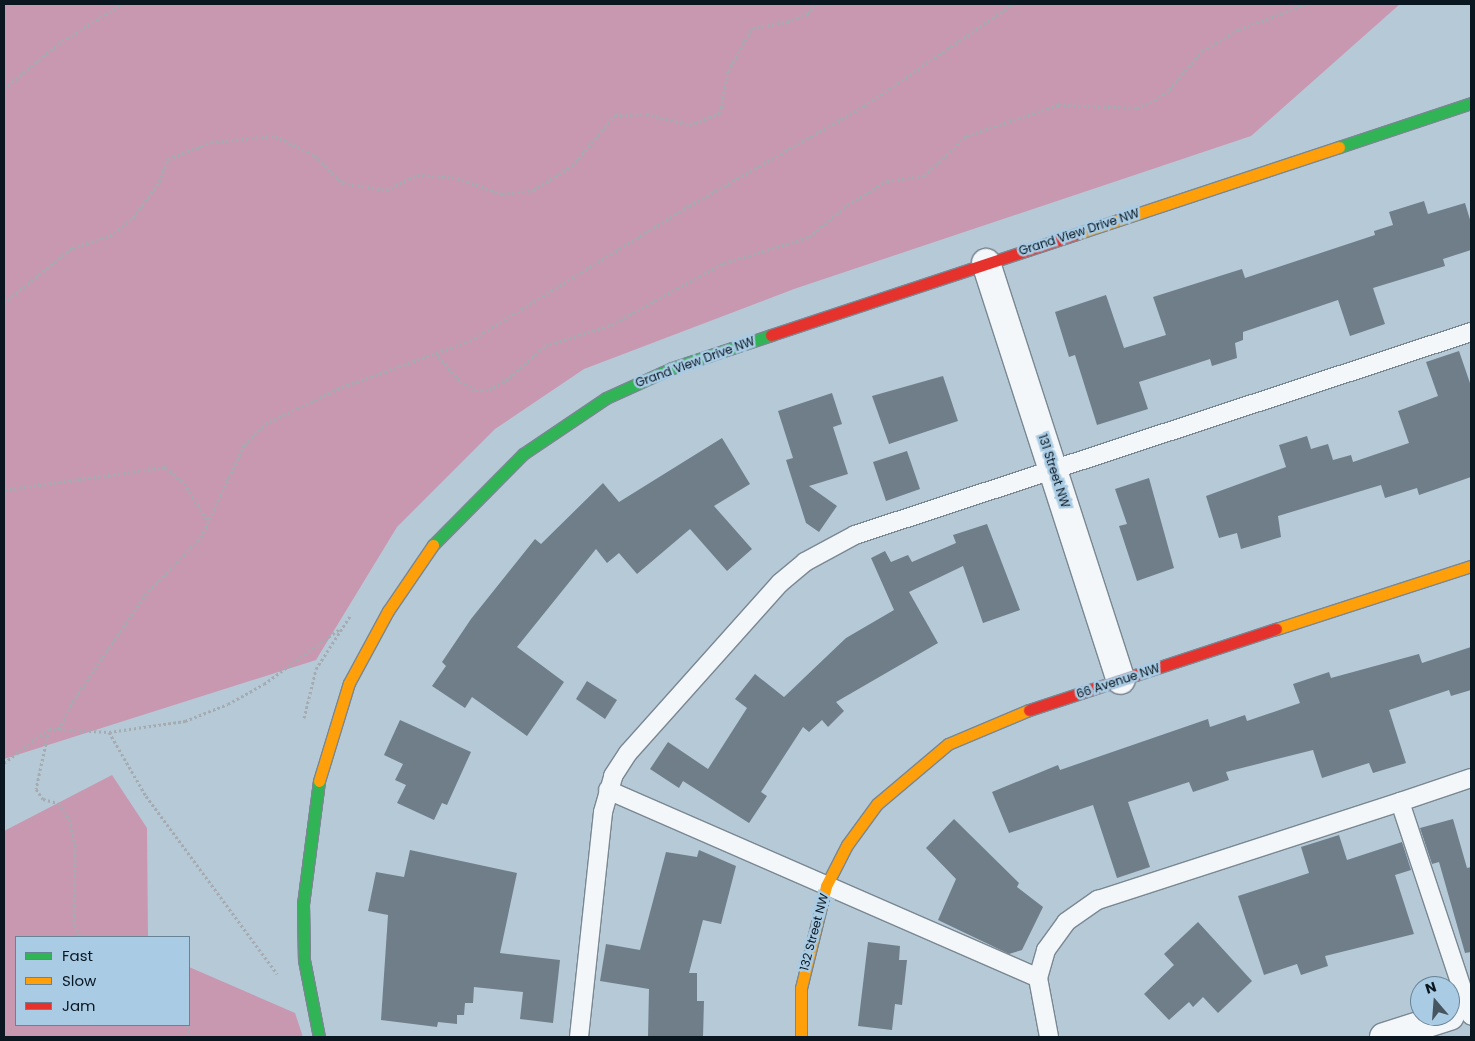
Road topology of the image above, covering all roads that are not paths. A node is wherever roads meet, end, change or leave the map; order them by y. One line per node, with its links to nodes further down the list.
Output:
1 (1471, 103): 2 (street, Grand View Drive NW)
2 (986, 263): 4 (street, 131 Street NW); 13 (street, Grand View Drive NW)
3 (1471, 332): 4 (lane)
4 (1054, 468): 6 (street, 131 Street NW); 8 (lane)
5 (1471, 566): 6 (street, 66 Avenue NW)
6 (1121, 680): 10 (street, 66 Avenue NW)
7 (1471, 778): 9 (lane)
8 (608, 790): 10 (lane); 14 (lane)
9 (1400, 802): 11 (lane); 12 (lane)
10 (826, 886): 11 (lane); 15 (street, 132 Street NW)
11 (1038, 978): 16 (lane)
12 (1462, 1013): 17 (street)
13 (318, 1037)
14 (579, 1037)
15 (801, 1037)
16 (1049, 1037)
17 (1384, 1037)

